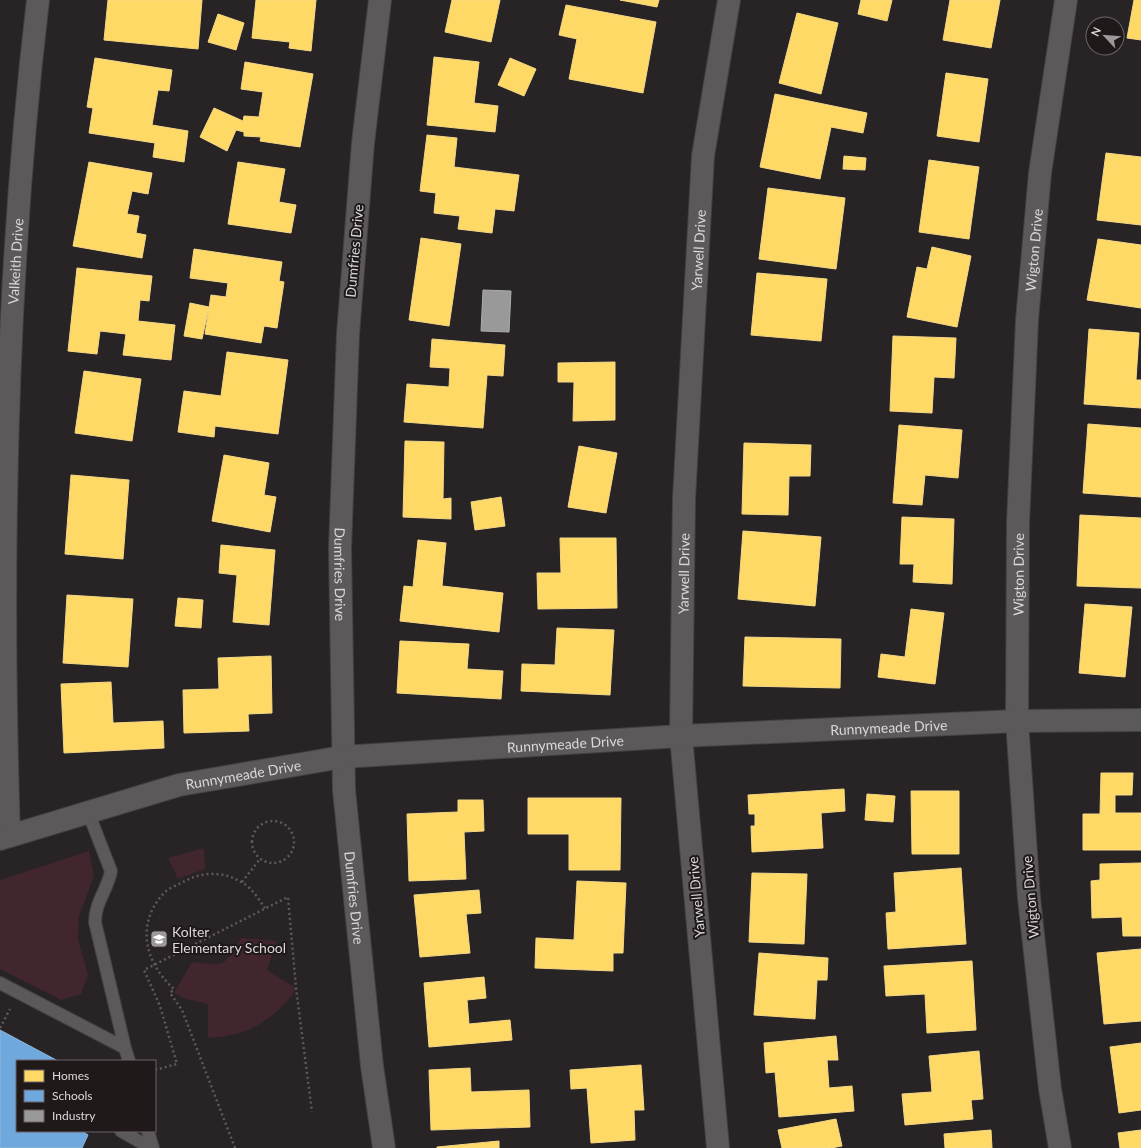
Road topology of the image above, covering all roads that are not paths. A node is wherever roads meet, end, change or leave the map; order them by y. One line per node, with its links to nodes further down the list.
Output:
1 (38, 0): 10 (street, Valkeith Drive)
2 (380, 0): 8 (street, Dumfries Drive)
3 (729, 0): 7 (street, Yarwell Drive)
4 (1066, 0): 6 (street, Wigton Drive)
5 (1141, 720): 6 (street, Runnymeade Drive)
6 (1017, 721): 7 (street, Runnymeade Drive); 19 (street, Wigton Drive)
7 (681, 736): 8 (street, Runnymeade Drive); 18 (street, Yarwell Drive)
8 (342, 756): 9 (street, Runnymeade Drive); 17 (street, Dumfries Drive)
9 (88, 812): 10 (street, Runnymeade Drive); 12 (lane)
10 (5, 837)
11 (0, 983): 12 (lane)
12 (125, 1048): 13 (lane)
13 (129, 1060)
14 (123, 1132): 16 (lane)
15 (148, 1132): 16 (lane)
16 (152, 1148)
17 (384, 1148)
18 (718, 1148)
19 (1060, 1148)

